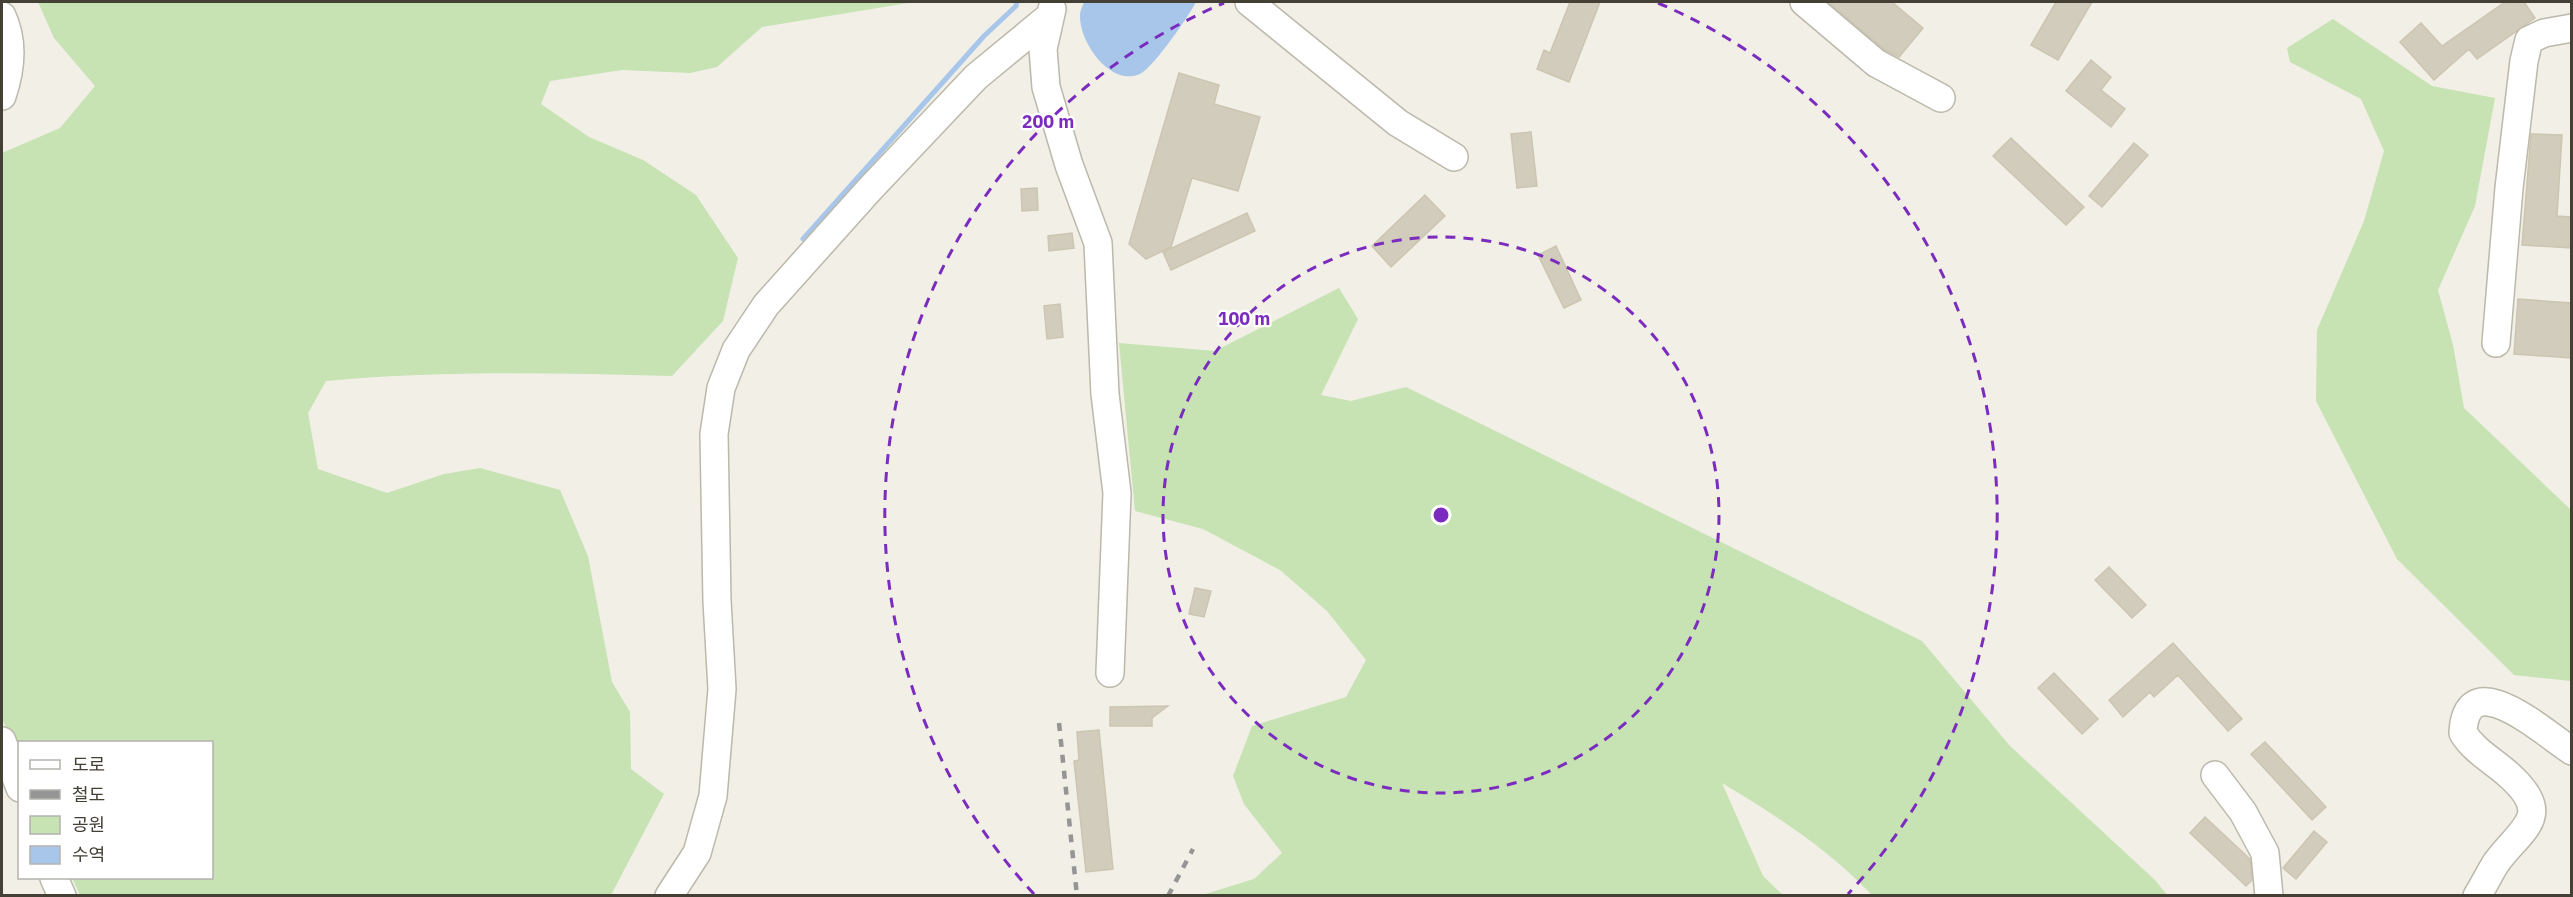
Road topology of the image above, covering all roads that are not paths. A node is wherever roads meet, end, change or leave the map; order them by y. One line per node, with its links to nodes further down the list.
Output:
1 (1249, 2): 8 (street)
2 (1803, 2): 7 (street)
3 (1052, 9): 10 (street); 17 (street)
4 (2, 16): 6 (street)
5 (2571, 28): 9 (street)
6 (2, 96)
7 (1941, 98)
8 (1454, 157)
9 (2496, 343)
10 (1110, 672)
11 (2, 741): 14 (street)
12 (2571, 751): 19 (street)
13 (2215, 775): 18 (street)
14 (18, 783)
15 (54, 879): 16 (street)
16 (62, 896)
17 (669, 896)
18 (2269, 896)
19 (2477, 896)

